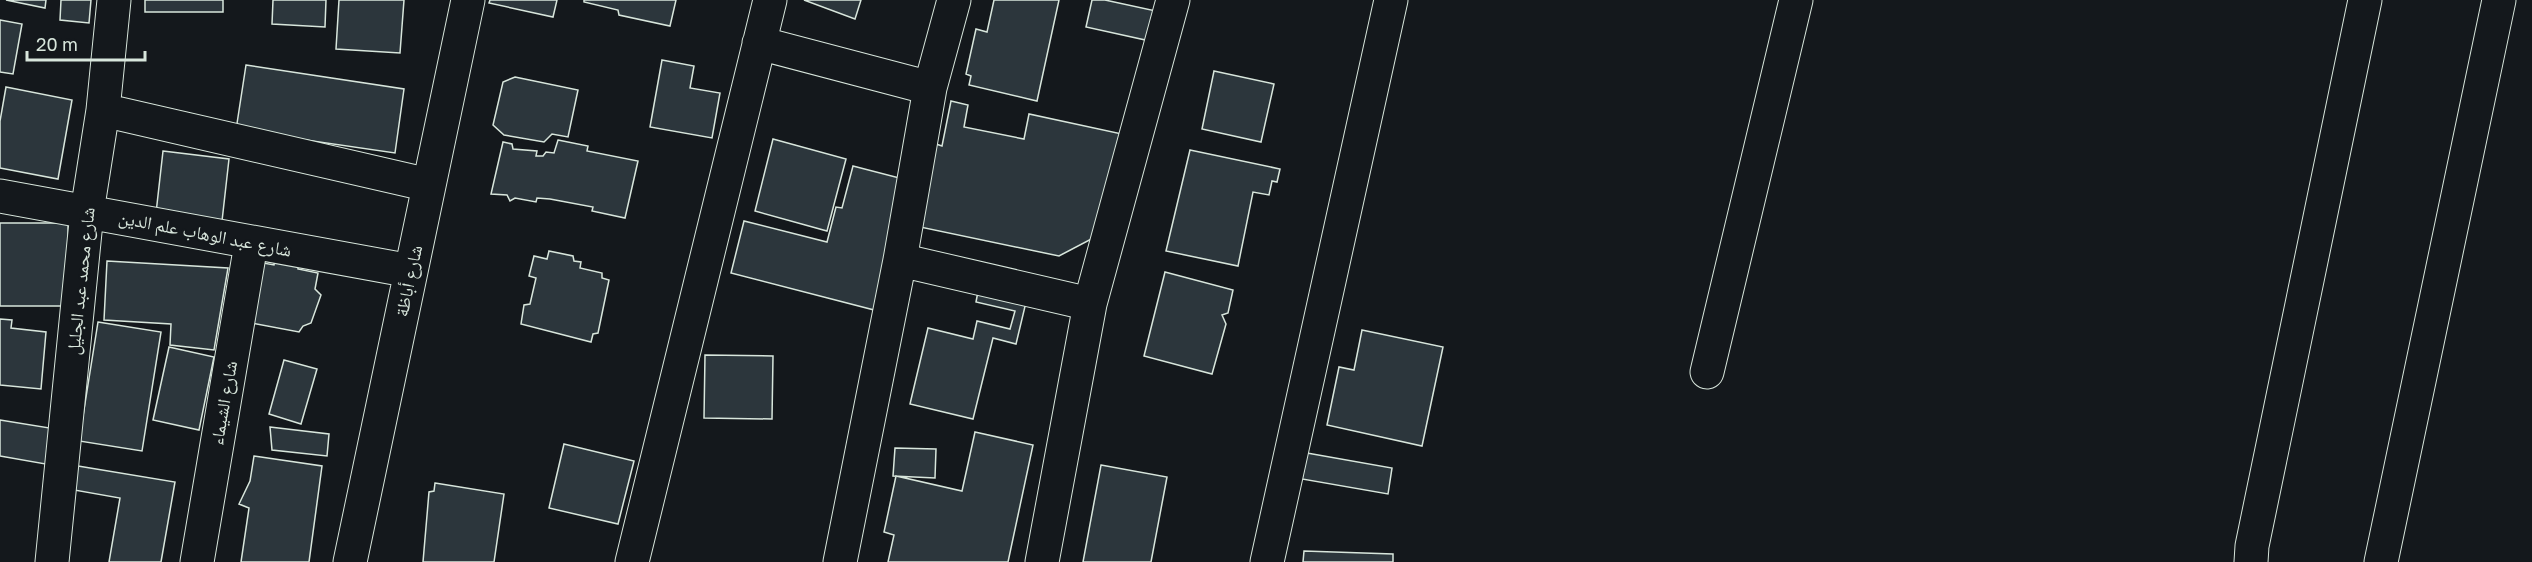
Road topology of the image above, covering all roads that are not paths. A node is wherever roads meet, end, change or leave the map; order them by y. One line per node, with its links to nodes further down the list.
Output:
1 (114, 0): 12 (street, شارع محمد عبد الجليل)
2 (468, 0): 13 (street, شارع أباظة)
3 (770, 0): 10 (street)
4 (954, 0): 11 (street)
5 (1173, 0): 19 (street)
6 (1391, 0): 27 (street)
7 (1796, 0): 20 (street)
8 (2365, 0): 28 (street)
9 (2499, 0): 29 (street)
10 (759, 44): 11 (street); 24 (street)
11 (930, 88): 17 (street)
12 (103, 110): 13 (street); 15 (street, شارع محمد عبد الجليل)
13 (429, 185): 18 (street, شارع أباظة)
14 (0, 196): 15 (street, شارع عبد الوهاب علم الدين)
15 (87, 212): 16 (street, شارع عبد الوهاب علم الدين); 21 (street, شارع محمد عبد الجليل)
16 (251, 244): 18 (street, شارع عبد الوهاب علم الدين); 22 (street, شارع الشيماء)
17 (900, 260): 19 (street); 25 (street)
18 (411, 271): 23 (street, شارع أباظة)
19 (1090, 304): 26 (street)
20 (1707, 372)
21 (52, 562)
22 (197, 562)
23 (350, 562)
24 (632, 562)
25 (840, 562)
26 (1042, 562)
27 (1267, 562)
28 (2251, 562)
29 (2381, 562)

